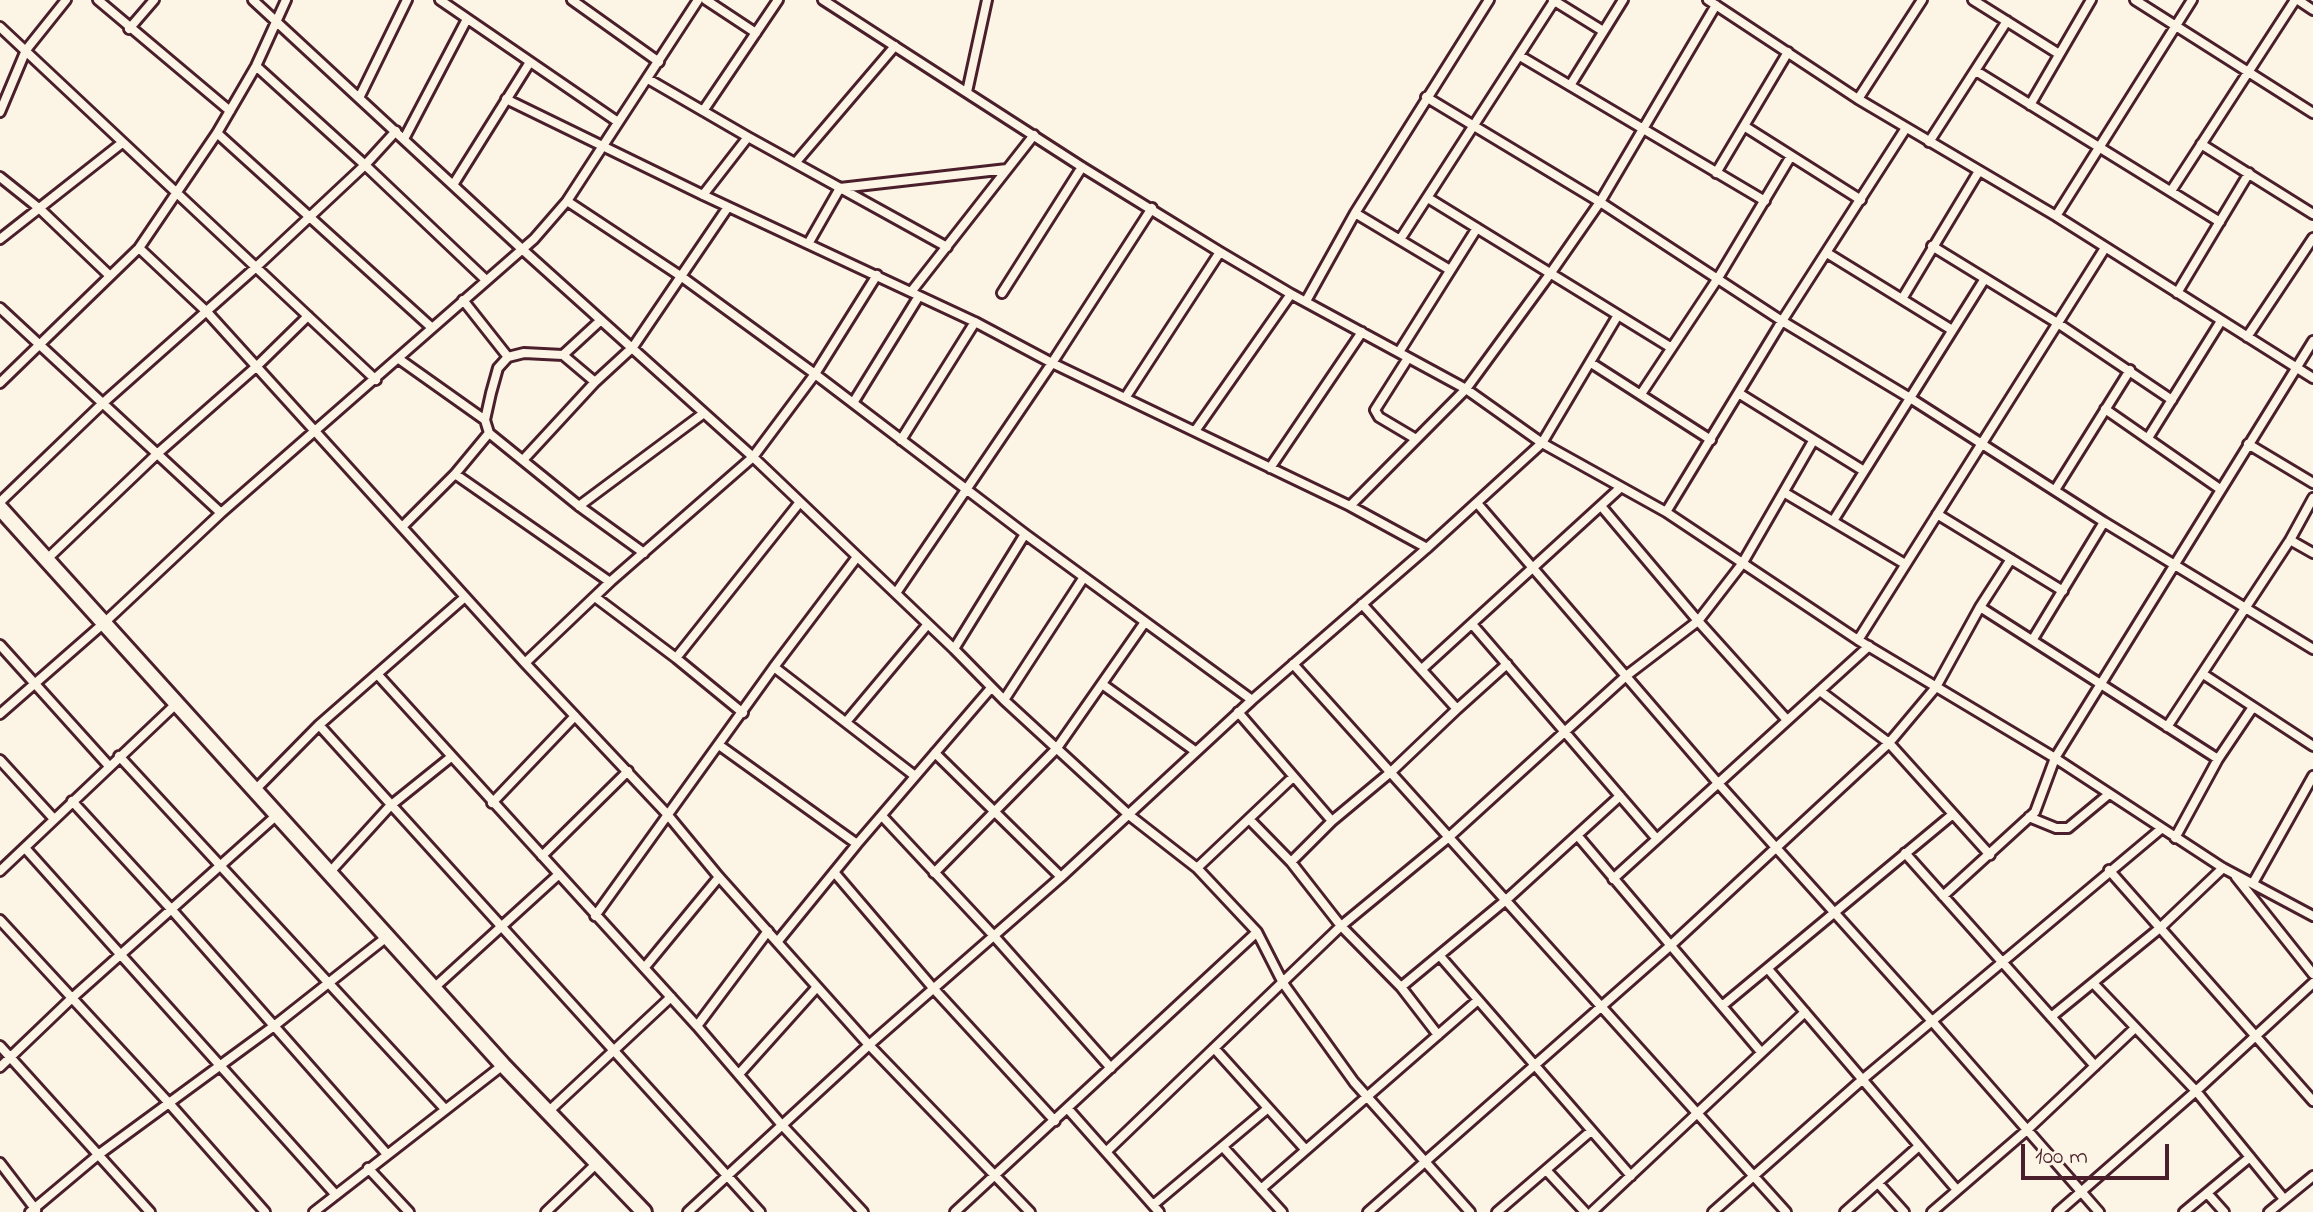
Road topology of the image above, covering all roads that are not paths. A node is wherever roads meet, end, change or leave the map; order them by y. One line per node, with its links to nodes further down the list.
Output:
1 (66, 0): 36 (street)
2 (98, 0): 32 (street)
3 (154, 0): 32 (street)
4 (253, 0): 28 (street)
5 (286, 0): 28 (street)
6 (407, 0): 48 (street)
7 (440, 0): 25 (street)
8 (460, 0): 25 (street)
9 (572, 0): 41 (street)
10 (698, 0): 41 (street)
11 (706, 0): 34 (street)
12 (778, 0): 34 (street)
13 (823, 0): 35 (street)
14 (987, 0): 47 (street)
15 (1489, 0): 49 (street)
16 (1623, 0): 33 (street)
17 (1922, 0): 51 (street)
18 (1973, 0): 29 (street)
19 (2091, 0): 38 (street)
20 (2135, 0): 30 (street)
21 (2192, 0): 30 (street)
22 (2296, 0): 26 (street); 44 (street)
23 (1554, 1): 33 (street); 39 (street)
24 (1712, 3): 37 (street); 60 (street)
25 (453, 8): 27 (street)
26 (2313, 10)
27 (467, 19): 40 (street); 66 (street)
28 (277, 20): 42 (street); 48 (street)
29 (2007, 21): 38 (street); 43 (street)
30 (2177, 26): 44 (street); 71 (street)
31 (0, 27): 36 (street)
32 (129, 29): 53 (street)
33 (1603, 31): 46 (street)
34 (756, 33): 54 (street)
35 (895, 46): 47 (street); 73 (street)
36 (26, 50): 55 (street); 68 (street)
37 (1788, 52): 51 (street); 59 (street)
38 (2059, 54): 52 (street)
39 (1520, 56): 46 (street); 58 (street)
40 (530, 62): 50 (street); 57 (street)
41 (659, 62): 45 (street)
42 (256, 66): 53 (street); 74 (street)
43 (1976, 71): 52 (street); 67 (street)
44 (2249, 73): 56 (street); 69 (street)
45 (648, 79): 54 (street); 57 (street)
46 (1571, 84): 60 (street)
47 (967, 92): 64 (street)
48 (360, 96): 62 (street)
49 (1426, 97): 58 (street); 94 (street)
50 (506, 99): 70 (street); 81 (street)
51 (1858, 99): 61 (street)
52 (2030, 105): 71 (street)
53 (230, 111): 63 (street)
54 (703, 111): 65 (street)
55 (0, 112)
56 (2313, 113)
57 (618, 122): 70 (street)
58 (1475, 126): 86 (street); 90 (street)
59 (1744, 126): 72 (street); 78 (street)
60 (1641, 128): 78 (street); 90 (street)
61 (1906, 128): 67 (street); 87 (street)
62 (396, 131): 66 (street); 74 (street)
63 (217, 133): 84 (street); 97 (street)
64 (1034, 135): 75 (street); 76 (street)
65 (748, 137): 73 (street); 85 (street)
66 (404, 139): 81 (street)
67 (1929, 142): 77 (street)
68 (122, 143): 84 (street); 93 (street)
69 (2201, 144): 79 (street); 83 (street)
70 (602, 146): 85 (street); 88 (street)
71 (2099, 148): 83 (street); 96 (street)
72 (1791, 156): 87 (street); 89 (street)
73 (796, 162): 82 (street)
74 (365, 165): 97 (street); 118 (street)
75 (1082, 167): 92 (street); 120 (street)
76 (1007, 169): 82 (street); 105 (street)
77 (1979, 171): 96 (street); 104 (street)
78 (1716, 173): 89 (street)
79 (2249, 173): 95 (street); 98 (street)
80 (0, 177): 93 (street)
81 (453, 185): 108 (street)
82 (840, 188): 103 (street); 105 (street)
83 (2171, 191): 98 (street)
84 (177, 194): 106 (street); 111 (street)
85 (703, 195): 91 (street)
86 (1428, 198): 99 (street); 100 (street)
87 (1861, 200): 110 (street)
88 (567, 201): 108 (street); 116 (street)
89 (1765, 201): 117 (street)
90 (1600, 202): 113 (street); 117 (street)
91 (728, 207): 103 (street); 116 (street)
92 (1152, 208): 109 (street); 149 (street)
93 (40, 209): 102 (street); 115 (street)
94 (1355, 213): 100 (street); 126 (street)
95 (2313, 214)
96 (2056, 216): 107 (street)
97 (309, 217): 111 (street); 136 (street)
98 (2220, 222): 121 (street)
99 (1477, 228): 112 (street); 113 (street)
100 (1401, 238): 112 (street)
101 (2313, 238): 139 (street)
102 (0, 239)
103 (808, 244): 114 (street)
104 (1932, 246): 119 (street); 124 (street)
105 (947, 247): 122 (street)
106 (139, 248): 115 (street); 128 (street)
107 (2105, 248): 121 (street); 135 (street)
108 (523, 250): 118 (street); 131 (street)
109 (1220, 252): 123 (street); 162 (street)
110 (1827, 253): 124 (street); 132 (street)
111 (254, 269): 128 (street); 130 (street)
112 (1450, 270): 144 (street)
113 (1550, 274): 129 (street); 159 (street)
114 (877, 275): 122 (street); 154 (street)
115 (110, 276): 141 (street)
116 (682, 277): 142 (street); 154 (street)
117 (1718, 278): 132 (street); 143 (street)
118 (486, 280): 125 (street)
119 (1984, 280): 135 (street); 137 (street)
120 (1002, 293)
121 (2177, 293): 133 (street)
122 (915, 294): 134 (street); 166 (street)
123 (1291, 294): 126 (street); 170 (street)
124 (1902, 299): 137 (street)
125 (463, 300): 136 (street); 146 (street)
126 (1306, 301): 138 (street)
127 (0, 308): 141 (street)
128 (207, 312): 151 (street); 165 (street)
129 (1618, 315): 143 (street); 150 (street)
130 (308, 316): 151 (street); 156 (street)
131 (601, 320): 142 (street); 145 (street)
132 (1782, 321): 161 (street); 163 (street)
133 (2221, 321): 139 (street); 164 (street)
134 (975, 322): 149 (street); 175 (street)
135 (2059, 324): 153 (street); 180 (street)
136 (431, 327): 148 (street)
137 (1952, 330): 163 (street)
138 (1362, 332): 144 (street); 184 (street)
139 (2247, 337): 152 (street)
140 (2313, 341): 152 (street)
141 (39, 344): 158 (street); 165 (street)
142 (633, 347): 157 (street); 168 (street)
143 (1670, 347): 160 (street)
144 (1399, 352): 147 (street)
145 (563, 355): 146 (street); 157 (street)
146 (508, 357): 169 (street)
147 (1408, 358): 159 (street); 174 (street)
148 (399, 359): 156 (street); 169 (street)
149 (1052, 363): 162 (street); 189 (street)
150 (1591, 363): 160 (street); 178 (street)
151 (257, 366): 171 (street); 181 (street)
152 (2296, 367): 155 (street); 179 (street)
153 (2130, 370): 164 (street); 167 (street)
154 (815, 374): 166 (street); 182 (street)
155 (2313, 378)
156 (376, 380): 171 (street)
157 (595, 382): 183 (street)
158 (0, 383)
159 (1466, 389): 174 (street); 178 (street)
160 (1641, 394): 176 (street)
161 (1740, 394): 176 (street); 177 (street)
162 (1125, 398): 170 (street)
163 (1910, 398): 180 (street); 185 (street)
164 (2172, 400): 173 (street)
165 (103, 403): 181 (street); 194 (street)
166 (853, 403): 175 (street)
167 (2105, 409): 173 (street); 191 (street)
168 (704, 413): 182 (street); 197 (street)
169 (485, 420): 172 (street)
170 (1195, 431): 184 (street)
171 (316, 433): 202 (street); 206 (street)
172 (489, 433): 183 (street); 186 (street)
173 (2148, 438): 190 (street)
174 (1416, 439): 198 (street)
175 (901, 440): 189 (street)
176 (1711, 440): 201 (street)
177 (1813, 441): 185 (street); 192 (street)
178 (1542, 443): 188 (street); 196 (street)
179 (2248, 444): 187 (street); 190 (street)
180 (1982, 445): 191 (street); 203 (street)
181 (158, 453): 202 (street); 214 (street)
182 (753, 457): 195 (street); 210 (street)
183 (523, 460): 197 (street)
184 (1270, 468): 198 (street)
185 (1864, 471): 204 (street)
186 (455, 474): 206 (street); 220 (street)
187 (2313, 483)
188 (1620, 488): 199 (street); 201 (street)
189 (967, 489): 207 (street); 222 (street)
190 (2220, 489): 217 (street)
191 (2055, 490): 205 (street)
192 (1785, 493): 204 (street); 215 (street)
193 (2313, 498): 208 (street)
194 (0, 502)
195 (800, 502): 212 (street); 239 (street)
196 (1477, 503): 209 (street); 218 (street)
197 (579, 506): 210 (street)
198 (1350, 506): 209 (street)
199 (1601, 506): 218 (street); 228 (street)
200 (0, 508): 214 (highway)
201 (1666, 512): 215 (street)
202 (221, 513): 230 (street)
203 (1937, 514): 213 (street); 216 (street)
204 (1833, 521): 216 (street)
205 (2104, 522): 217 (street); 221 (street)
206 (403, 526): 223 (street)
207 (1025, 534): 219 (street); 237 (street)
208 (2290, 540): 211 (street); 227 (street)
209 (1427, 548): 225 (street)
210 (644, 553): 220 (street)
211 (2313, 553)
212 (857, 557): 222 (street); 243 (street)
213 (2011, 559): 221 (street); 226 (street)
214 (46, 560): 230 (highway)
215 (1742, 564): 228 (street); 234 (street)
216 (1905, 564): 234 (street)
217 (2173, 565): 227 (street); 250 (street)
218 (1533, 567): 232 (street); 247 (street)
219 (1084, 577): 229 (street); 254 (street)
220 (610, 582): 224 (street)
221 (2063, 591): 233 (street)
222 (896, 593): 231 (street)
223 (465, 597): 240 (street); 246 (street)
224 (595, 597): 239 (street); 240 (street)
225 (1362, 604): 241 (street); 244 (street)
226 (1980, 607): 233 (street); 251 (street)
227 (2246, 607): 238 (street); 245 (street)
228 (1698, 621): 247 (street); 263 (street)
229 (1145, 622): 249 (street); 255 (street)
230 (104, 623): 248 (street); 256 (highway)
231 (928, 624): 237 (street); 264 (street)
232 (1472, 624): 242 (street); 244 (street)
233 (2033, 639): 250 (street)
234 (1858, 640): 236 (street)
235 (0, 645): 248 (street)
236 (1869, 646): 251 (street); 253 (street)
237 (954, 649): 252 (street)
238 (2313, 649)
239 (676, 658): 260 (street)
240 (525, 663): 262 (street)
241 (1293, 664): 255 (street); 281 (street)
242 (1507, 664): 258 (street); 267 (street)
243 (774, 667): 260 (street); 264 (street)
244 (1422, 669): 258 (street)
245 (2203, 674): 257 (street); 266 (street)
246 (378, 675): 265 (street); 275 (street)
247 (1626, 676): 267 (street); 285 (street)
248 (35, 683): 261 (street); 279 (street)
249 (1102, 684): 271 (street); 272 (street)
250 (2101, 685): 266 (street); 276 (street)
251 (1936, 687): 268 (street); 276 (street)
252 (991, 688): 254 (street); 273 (street)
253 (1820, 691): 263 (street); 268 (street)
254 (1004, 700): 271 (street)
255 (1252, 700): 259 (street)
256 (176, 704): 274 (street); 286 (highway)
257 (2253, 707): 270 (street); 277 (street)
258 (1457, 709): 281 (street)
259 (1238, 712): 272 (street); 284 (street)
260 (743, 713): 269 (street)
261 (0, 714)
262 (575, 716): 280 (street); 290 (street)
263 (1787, 720): 285 (street)
264 (846, 722): 282 (street)
265 (319, 725): 286 (street); 291 (street)
266 (2167, 727): 277 (street)
267 (1566, 731): 288 (street); 304 (street)
268 (1889, 743): 295 (street); 309 (street)
269 (719, 745): 294 (street); 307 (street)
270 (2313, 746)
271 (1057, 748): 292 (street); 296 (street)
272 (1195, 751): 296 (street)
273 (935, 753): 282 (street); 292 (street)
274 (119, 756): 279 (street); 314 (street)
275 (451, 757): 290 (street); 291 (street)
276 (2055, 758): 287 (street); 298 (street)
277 (2218, 759): 306 (street)
278 (0, 760): 299 (street)
279 (109, 766): 289 (street)
280 (628, 771): 294 (street); 312 (street)
281 (1392, 771): 301 (street); 304 (street)
282 (915, 776): 297 (street)
283 (2313, 776): 327 (street)
284 (1293, 777): 300 (street); 301 (street)
285 (1717, 782): 305 (street); 309 (street)
286 (255, 790): 293 (highway)
287 (2109, 794): 298 (street); 302 (street)
288 (1620, 796): 303 (street); 305 (street)
289 (72, 801): 299 (street); 330 (street)
290 (492, 803): 312 (street)
291 (390, 806): 319 (street); 335 (street)
292 (995, 812): 321 (street); 325 (street)
293 (278, 814): 314 (street); 319 (highway)
294 (667, 814): 324 (street); 332 (street)
295 (1953, 814): 310 (street); 311 (street)
296 (1129, 815): 315 (street); 325 (street)
297 (882, 816): 307 (street); 321 (street)
298 (2029, 817): 311 (street)
299 (54, 819): 308 (street)
300 (1249, 819): 313 (street); 315 (street)
301 (1332, 821): 313 (street)
302 (2161, 829): 306 (street); 317 (street)
303 (1577, 835): 326 (street); 329 (street)
304 (1449, 837): 329 (street); 336 (street)
305 (1656, 838): 326 (street)
306 (2175, 838): 316 (street)
307 (857, 844): 320 (street)
308 (25, 848): 318 (street); 344 (street)
309 (1776, 850): 331 (street); 343 (street)
310 (1905, 853): 328 (street); 331 (street)
311 (1990, 855): 328 (street)
312 (542, 856): 323 (street)
313 (1291, 862): 336 (street)
314 (221, 865): 330 (street); 350 (street)
315 (1197, 868): 339 (street)
316 (2223, 868): 322 (street); 337 (street)
317 (2109, 870): 337 (street); 346 (street)
318 (0, 871)
319 (330, 872): 340 (highway)
320 (834, 872): 342 (street); 357 (street)
321 (934, 873): 341 (street)
322 (2233, 873): 327 (street); 349 (street)
323 (558, 875): 332 (street); 335 (street)
324 (719, 877): 338 (street); 347 (street)
325 (1061, 877): 341 (street)
326 (1613, 879): 343 (street)
327 (2253, 883): 333 (street)
328 (1943, 896): 346 (street)
329 (1506, 900): 345 (street); 361 (street)
330 (172, 910): 344 (street); 366 (street)
331 (1835, 913): 348 (street); 365 (street)
332 (595, 916): 347 (street)
333 (2313, 916)
334 (0, 920): 359 (street)
335 (502, 926): 354 (street); 374 (street)
336 (1341, 926): 351 (street); 356 (street)
337 (2160, 928): 352 (street); 369 (street)
338 (768, 931): 342 (street); 367 (street)
339 (1257, 932): 351 (street); 382 (street)
340 (388, 936): 350 (street); 354 (highway)
341 (994, 936): 357 (street); 382 (street)
342 (778, 941): 355 (street)
343 (1670, 946): 361 (street); 362 (street)
344 (122, 955): 359 (street); 378 (street)
345 (1440, 956): 356 (street); 360 (street)
346 (2001, 963): 364 (street); 365 (street)
347 (645, 967): 358 (street)
348 (1768, 969): 362 (street); 363 (street)
349 (2313, 974)
350 (326, 983): 366 (street); 389 (street)
351 (1283, 983): 373 (street); 386 (street)
352 (2093, 983): 364 (street); 368 (street)
353 (2313, 983): 369 (street)
354 (435, 987): 377 (highway)
355 (817, 987): 371 (street); 383 (street)
356 (1401, 987): 370 (street)
357 (933, 988): 371 (street); 394 (street)
358 (671, 997): 367 (street); 374 (street)
359 (72, 998): 376 (street); 388 (street)
360 (1478, 1000): 370 (street); 379 (street)
361 (1602, 1005): 379 (street); 393 (street)
362 (1722, 1006): 375 (street)
363 (1805, 1012): 375 (street); 384 (street)
364 (2051, 1017): 380 (street)
365 (1931, 1020): 384 (street); 396 (street)
366 (274, 1026): 378 (street); 402 (street)
367 (697, 1026): 383 (street)
368 (2135, 1028): 380 (street); 385 (street)
369 (2257, 1034): 385 (street); 387 (street)
370 (1438, 1035): 386 (street)
371 (869, 1045): 395 (street); 411 (street)
372 (0, 1046): 376 (street)
373 (1214, 1048): 391 (street); 401 (street)
374 (613, 1051): 392 (street); 410 (street)
375 (1761, 1052): 393 (street)
376 (10, 1058): 381 (street); 403 (street)
377 (503, 1065): 389 (street); 392 (highway)
378 (221, 1066): 388 (street); 420 (street)
379 (1536, 1066): 397 (street); 405 (street)
380 (2095, 1066): 396 (street)
381 (0, 1067)
382 (1111, 1068): 390 (street)
383 (739, 1074): 395 (street)
384 (1863, 1079): 398 (street); 413 (street)
385 (2196, 1091): 404 (street); 418 (street)
386 (1368, 1098): 400 (street); 405 (street)
387 (2313, 1101)
388 (168, 1102): 403 (street); 425 (street)
389 (445, 1109): 402 (street)
390 (1068, 1109): 394 (street); 401 (street)
391 (1267, 1109): 399 (street); 400 (street)
392 (549, 1111): 407 (highway)
393 (1698, 1113): 412 (street); 413 (street)
394 (1055, 1121): 411 (street)
395 (781, 1124): 410 (street); 432 (street)
396 (2027, 1130): 417 (street); 418 (street)
397 (1591, 1131): 409 (street); 412 (street)
398 (1919, 1146): 415 (street); 417 (street)
399 (1223, 1147): 416 (street); 422 (street)
400 (1305, 1149): 416 (street)
401 (1106, 1152): 422 (street)
402 (386, 1153): 408 (street)
403 (98, 1155): 423 (street); 424 (street)
404 (2250, 1157): 419 (street); 421 (street)
405 (1427, 1162): 436 (street); 437 (street)
406 (0, 1163): 423 (street)
407 (597, 1163): 428 (street); 429 (highway)
408 (368, 1168): 420 (street); 427 (street)
409 (1546, 1170): 438 (street); 439 (street)
410 (725, 1175): 430 (street); 431 (street)
411 (994, 1175): 433 (street); 434 (street)
412 (1631, 1176): 440 (street)
413 (1754, 1176): 441 (street); 442 (street)
414 (2313, 1176): 421 (street)
415 (1878, 1183): 443 (street); 444 (street)
416 (1261, 1189): 435 (street)
417 (1957, 1190): 445 (street)
418 (2081, 1192): 446 (street); 447 (street)
419 (2207, 1193): 448 (street); 449 (street)
420 (336, 1195): 426 (street)
421 (2284, 1199): 450 (street)
422 (1156, 1208)
423 (34, 1211)
424 (150, 1212)
425 (265, 1212)
426 (314, 1212)
427 (409, 1212)
428 (546, 1212)
429 (644, 1212)
430 (688, 1212)
431 (760, 1212)
432 (863, 1212)
433 (955, 1212)
434 (1030, 1212)
435 (1282, 1212)
436 (1368, 1212)
437 (1470, 1212)
438 (1497, 1212)
439 (1585, 1212)
440 (1592, 1212)
441 (1713, 1212)
442 (1786, 1212)
443 (1845, 1212)
444 (1904, 1212)
445 (1932, 1212)
446 (2058, 1212)
447 (2099, 1212)
448 (2184, 1212)
449 (2224, 1212)
450 (2269, 1212)

